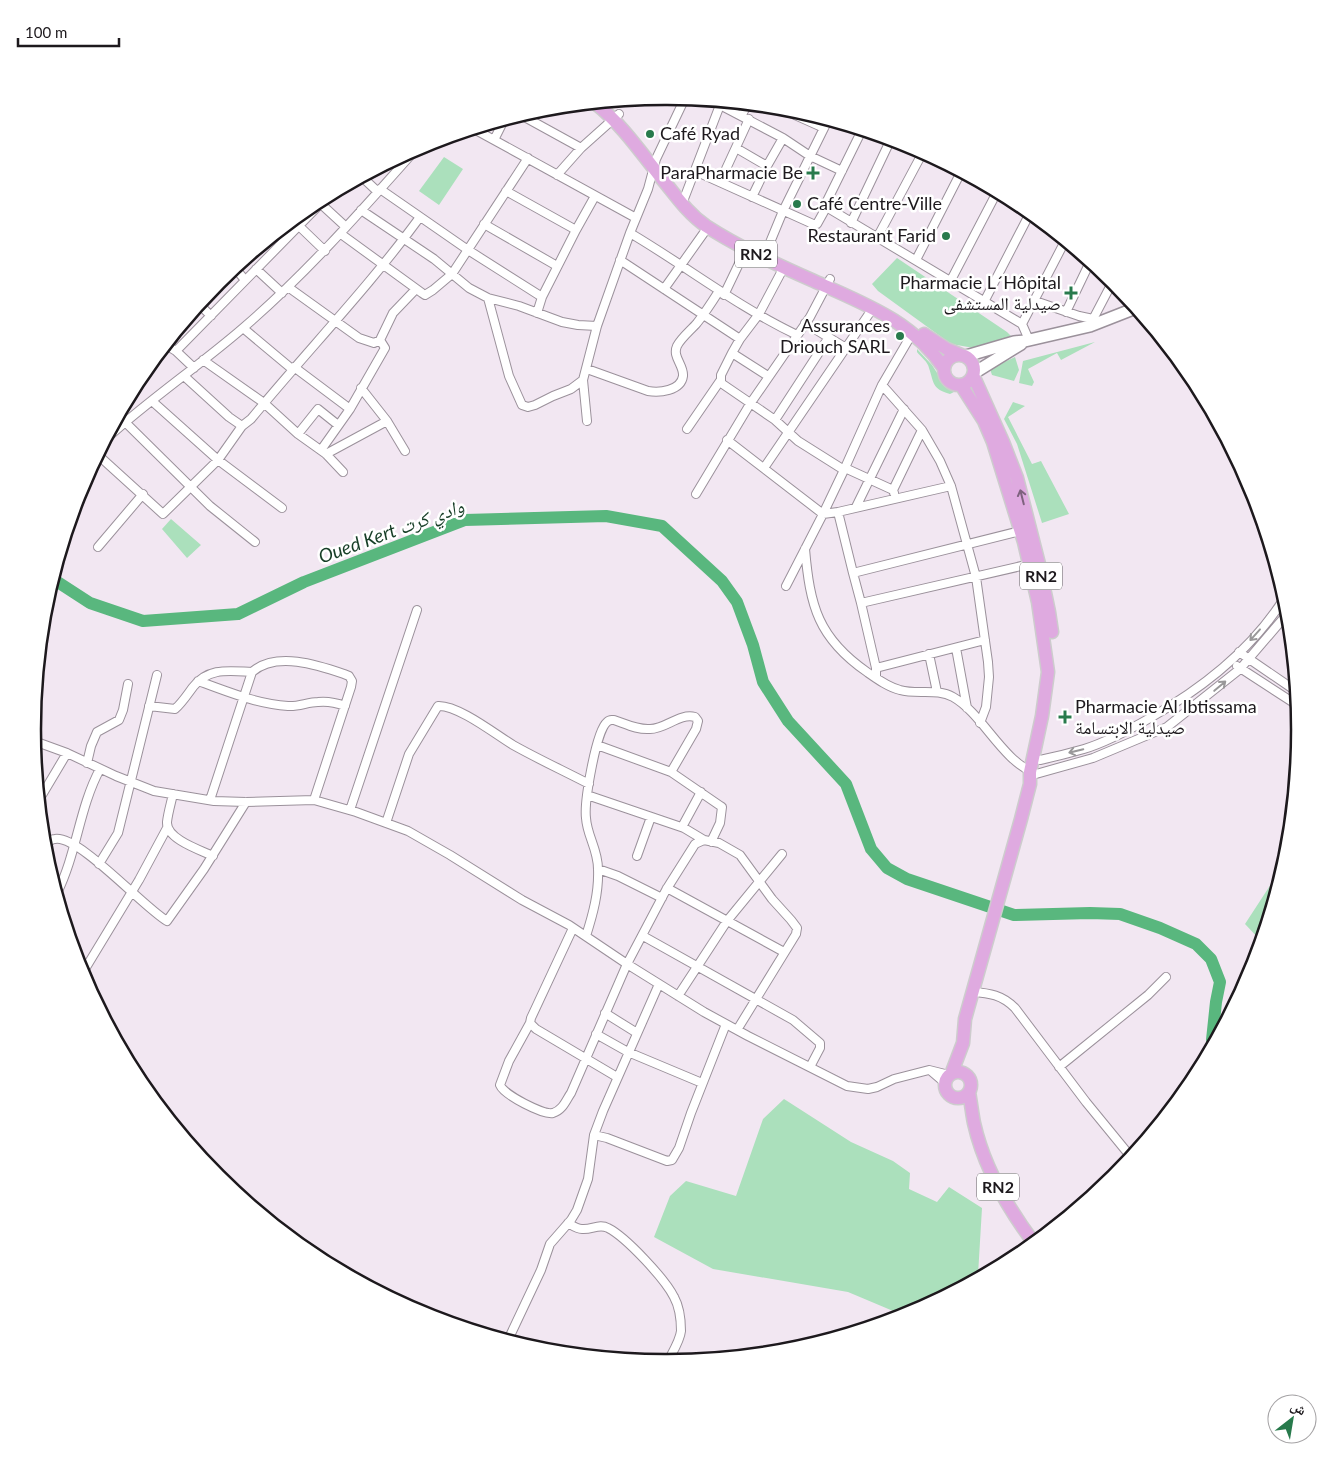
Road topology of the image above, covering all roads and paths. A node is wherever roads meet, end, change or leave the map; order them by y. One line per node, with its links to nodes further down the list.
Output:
1 (682, 105): 24 (street)
2 (611, 107): 7 (main road, RN2)
3 (719, 107): 26 (street)
4 (603, 108): 7 (main road, RN2)
5 (726, 108): 8 (street)
6 (747, 110): 8 (street)
7 (617, 117): 18 (street); 24 (main road, RN2)
8 (745, 117): 15 (street); 19 (street)
9 (531, 120): 18 (street)
10 (811, 122): 12 (street)
11 (500, 127): 16 (street)
12 (824, 128): 20 (street)
13 (481, 133): 16 (street)
14 (859, 136): 27 (street)
15 (783, 138): 20 (street); 25 (street)
16 (494, 140): 21 (street)
17 (888, 146): 46 (street)
18 (581, 148): 28 (street)
19 (736, 148): 25 (street); 31 (street)
20 (810, 156): 27 (street); 41 (street)
21 (528, 158): 28 (street); 33 (street)
22 (919, 159): 55 (street)
23 (404, 162): 32 (street)
24 (655, 164): 37 (main road, RN2); 43 (street)
25 (767, 166): 35 (street)
26 (695, 171): 31 (street); 37 (street)
27 (842, 171): 38 (street)
28 (557, 175): 34 (street)
29 (958, 178): 63 (street)
30 (367, 181): 32 (street)
31 (720, 182): 35 (street)
32 (379, 191): 40 (street); 42 (street)
33 (506, 191): 47 (street); 51 (street)
34 (595, 196): 43 (street); 51 (street)
35 (752, 197): 41 (street)
36 (994, 198): 73 (street)
37 (683, 201): 49 (main road, RN2); 61 (main road, RN2)
38 (827, 206): 41 (street); 46 (street)
39 (324, 207): 50 (street)
40 (361, 210): 50 (street); 56 (street)
41 (783, 211): 61 (street)
42 (420, 218): 56 (street); 60 (street)
43 (636, 218): 53 (street)
44 (1026, 220): 84 (street)
45 (304, 221): 48 (street)
46 (851, 222): 55 (street)
47 (484, 224): 60 (street); 66 (street)
48 (299, 226): 54 (street); 59 (street)
49 (708, 227): 58 (main road, RN2); 65 (street)
50 (344, 230): 59 (street); 64 (street)
51 (576, 230): 66 (street)
52 (288, 232): 54 (street)
53 (630, 233): 62 (street); 65 (street)
54 (291, 235): 69 (street)
55 (877, 238): 63 (street)
56 (404, 239): 64 (street); 71 (street)
57 (1062, 247): 83 (street)
58 (746, 249): 61 (main road, RN2); 80 (street)
59 (325, 250): 75 (street)
60 (468, 250): 71 (street); 81 (street)
61 (765, 254): 67 (main road, RN2); 74 (main road, RN2)
62 (620, 260): 77 (street); 97 (street)
63 (916, 260): 73 (street)
64 (383, 265): 76 (street); 93 (street)
65 (681, 265): 77 (street); 80 (street)
66 (557, 266): 81 (street)
67 (784, 267): 74 (main road, RN2); 90 (street)
68 (1087, 268): 88 (street)
69 (256, 269): 72 (street); 79 (street)
70 (240, 273): 72 (street)
71 (452, 274): 76 (street); 82 (street)
72 (245, 280): 91 (street)
73 (950, 282): 84 (street)
74 (828, 283): 85 (main road, RN2); 95 (street); 109 (main road, RN2)
75 (288, 287): 79 (street); 93 (street)
76 (416, 289): 103 (street)
77 (664, 289): 92 (street)
78 (1109, 289): 94 (street)
79 (282, 293): 98 (street)
80 (722, 293): 90 (street); 92 (street)
81 (542, 297): 89 (street)
82 (488, 298): 89 (street); 118 (street)
83 (1035, 301): 88 (street); 96 (street)
84 (984, 302): 96 (street)
85 (873, 308): 99 (main road, RN2); 106 (street)
86 (204, 309): 91 (street)
87 (1129, 310): 94 (main road)
88 (1066, 312): 94 (street)
89 (537, 313): 97 (street)
90 (759, 314): 100 (street); 102 (street)
91 (211, 316): 107 (street)
92 (703, 316): 102 (street); 114 (street)
93 (335, 321): 103 (street); 112 (street)
94 (1092, 322): 104 (main road)
95 (805, 323): 100 (street); 101 (street)
96 (1022, 324): 104 (street)
97 (597, 326): 114 (street)
98 (243, 328): 110 (street); 112 (street)
99 (913, 332): 113 (main road, RN2); 121 (street)
100 (797, 335): 117 (street)
101 (829, 337): 106 (street); 128 (street)
102 (740, 339): 108 (street)
103 (380, 340): 122 (street)
104 (1027, 340): 109 (main road); 115 (main road)
105 (171, 348): 107 (street)
106 (846, 348): 137 (street)
107 (176, 351): 111 (street)
108 (732, 353): 117 (street); 119 (street)
109 (963, 356): 113 (main road); 115 (main road, RN2)
110 (204, 360): 111 (street); 124 (street)
111 (194, 368): 116 (street)
112 (293, 368): 124 (street); 126 (street)
113 (944, 368): 120 (main road, RN2)
114 (586, 369): 118 (street)
115 (973, 374): 120 (main road); 194 (main road, RN2, one-way to 115)
116 (184, 376): 123 (street); 134 (street)
117 (768, 376): 125 (street)
118 (583, 380): 130 (street)
119 (720, 381): 125 (street); 135 (street)
120 (961, 384): 157 (main road, RN2)
121 (882, 385): 127 (street); 145 (street)
122 (361, 388): 126 (street); 129 (street)
123 (152, 401): 131 (street); 143 (street)
124 (264, 403): 134 (street); 138 (street)
125 (750, 404): 128 (street); 139 (street)
126 (350, 409): 133 (street)
127 (904, 409): 136 (street); 147 (street)
128 (775, 420): 137 (street)
129 (387, 421): 140 (street); 141 (street)
130 (588, 421)
131 (124, 422): 132 (street); 148 (street)
132 (121, 425)
133 (338, 425): 138 (street); 141 (street)
134 (242, 426): 143 (street)
135 (687, 429)
136 (922, 430): 149 (street); 152 (street)
137 (788, 433): 144 (street); 145 (street)
138 (298, 434): 141 (street)
139 (727, 440): 144 (street); 151 (street)
140 (405, 451)
141 (324, 452): 146 (street)
142 (103, 459): 150 (street)
143 (218, 460): 148 (street); 154 (street)
144 (764, 468): 156 (street)
145 (845, 469): 147 (street); 156 (street)
146 (343, 472)
147 (870, 479): 152 (street); 153 (street)
148 (190, 486): 150 (street); 158 (street)
149 (951, 486): 152 (street); 159 (street)
150 (143, 494): 160 (street)
151 (696, 494)
152 (895, 494): 153 (street)
153 (856, 507): 155 (street)
154 (282, 508)
155 (838, 512): 156 (street); 163 (street)
156 (823, 514): 161 (street)
157 (1020, 531): 159 (street); 162 (main road, RN2)
158 (254, 542)
159 (967, 545): 163 (street); 164 (street)
160 (98, 547)
161 (805, 549): 165 (street); 180 (street)
162 (1030, 564): 164 (street); 198 (main road, RN2)
163 (853, 573): 166 (street)
164 (976, 577): 166 (street); 170 (street)
165 (786, 586)
166 (860, 603): 176 (street)
167 (1278, 606): 172 (street, one-way to 172)
168 (417, 610): 208 (street)
169 (1281, 620): 174 (street)
170 (985, 640): 171 (street); 190 (street)
171 (956, 648): 173 (street); 189 (street)
172 (1239, 652): 174 (street); 175 (street)
173 (930, 654): 176 (street); 184 (street)
174 (1248, 659): 177 (street); 183 (street)
175 (1231, 662): 177 (street); 194 (street, one-way to 194)
176 (876, 668): 180 (street)
177 (1240, 669): 186 (street); 198 (street, one-way to 177)
178 (252, 672): 181 (street); 185 (street); 188 (street)
179 (156, 675): 187 (street)
180 (876, 678): 184 (street)
181 (198, 681): 185 (street); 187 (street)
182 (128, 684): 195 (street)
183 (1289, 685)
184 (937, 692): 189 (street)
185 (244, 698): 188 (street); 205 (street)
186 (1290, 700)
187 (149, 706): 199 (street)
188 (345, 706): 206 (street)
189 (967, 708): 190 (street)
190 (980, 723): 198 (street)
191 (42, 744): 193 (street)
192 (597, 746): 197 (street); 197 (street); 200 (street)
193 (67, 753): 195 (street); 201 (street)
194 (1040, 760): 198 (main road, RN2)
195 (87, 763): 196 (street)
196 (100, 769): 199 (street); 215 (street)
197 (670, 772): 202 (street)
198 (1032, 776): 236 (main road, RN2)
199 (131, 782): 203 (street); 219 (street)
200 (589, 784): 204 (street); 210 (street)
201 (45, 791)
202 (701, 792): 211 (street); 214 (street)
203 (173, 794): 205 (street); 212 (street)
204 (587, 795): 209 (street); 220 (street)
205 (210, 800): 207 (street)
206 (314, 800): 207 (street); 208 (street)
207 (246, 802): 217 (street)
208 (350, 810): 210 (street)
209 (651, 817): 211 (street); 218 (street)
210 (386, 823): 227 (street)
211 (682, 827): 214 (street)
212 (167, 828): 217 (street); 224 (street)
213 (51, 840): 215 (street)
214 (708, 841): 221 (street); 223 (street)
215 (74, 845): 219 (street); 222 (street)
216 (782, 854): 221 (street)
217 (213, 856): 224 (street)
218 (637, 856)
219 (99, 864): 224 (street)
220 (598, 869): 225 (street); 228 (street)
221 (759, 881): 226 (street); 230 (street)
222 (61, 884)
223 (667, 888): 225 (street); 226 (street)
224 (132, 892): 232 (street)
225 (662, 898): 229 (street)
226 (727, 921): 230 (street); 233 (street)
227 (573, 928): 228 (street); 240 (street)
228 (586, 936): 231 (street)
229 (643, 936): 231 (street); 233 (street)
230 (784, 952): 238 (street)
231 (628, 964): 235 (street); 239 (street)
232 (87, 965)
233 (697, 967): 237 (street); 238 (street)
234 (1166, 977): 249 (street)
235 (659, 984): 237 (street); 243 (street)
236 (972, 992): 245 (main road, RN2); 249 (street)
237 (678, 996): 241 (street)
238 (755, 998): 242 (street); 248 (street)
239 (605, 1014): 243 (street); 244 (street)
240 (530, 1023): 247 (street); 247 (street)
241 (726, 1024): 242 (street); 253 (street)
242 (737, 1030): 248 (street)
243 (638, 1033): 246 (street)
244 (596, 1034): 246 (street); 247 (street)
245 (963, 1043): 250 (main road, RN2); 252 (main road, RN2)
246 (628, 1052): 251 (street); 253 (street)
247 (585, 1058): 251 (street)
248 (810, 1067): 252 (street)
249 (1059, 1067): 256 (street)
250 (968, 1076): 252 (main road); 254 (main road, RN2)
251 (617, 1077): 255 (street)
252 (949, 1077): 254 (main road, RN2)
253 (702, 1083): 255 (street)
254 (964, 1095): 258 (main road, RN2)
255 (594, 1135): 257 (street)
256 (1126, 1151)
257 (568, 1223): 259 (street); 260 (street)
258 (1030, 1237)
259 (511, 1334)
260 (672, 1354)

